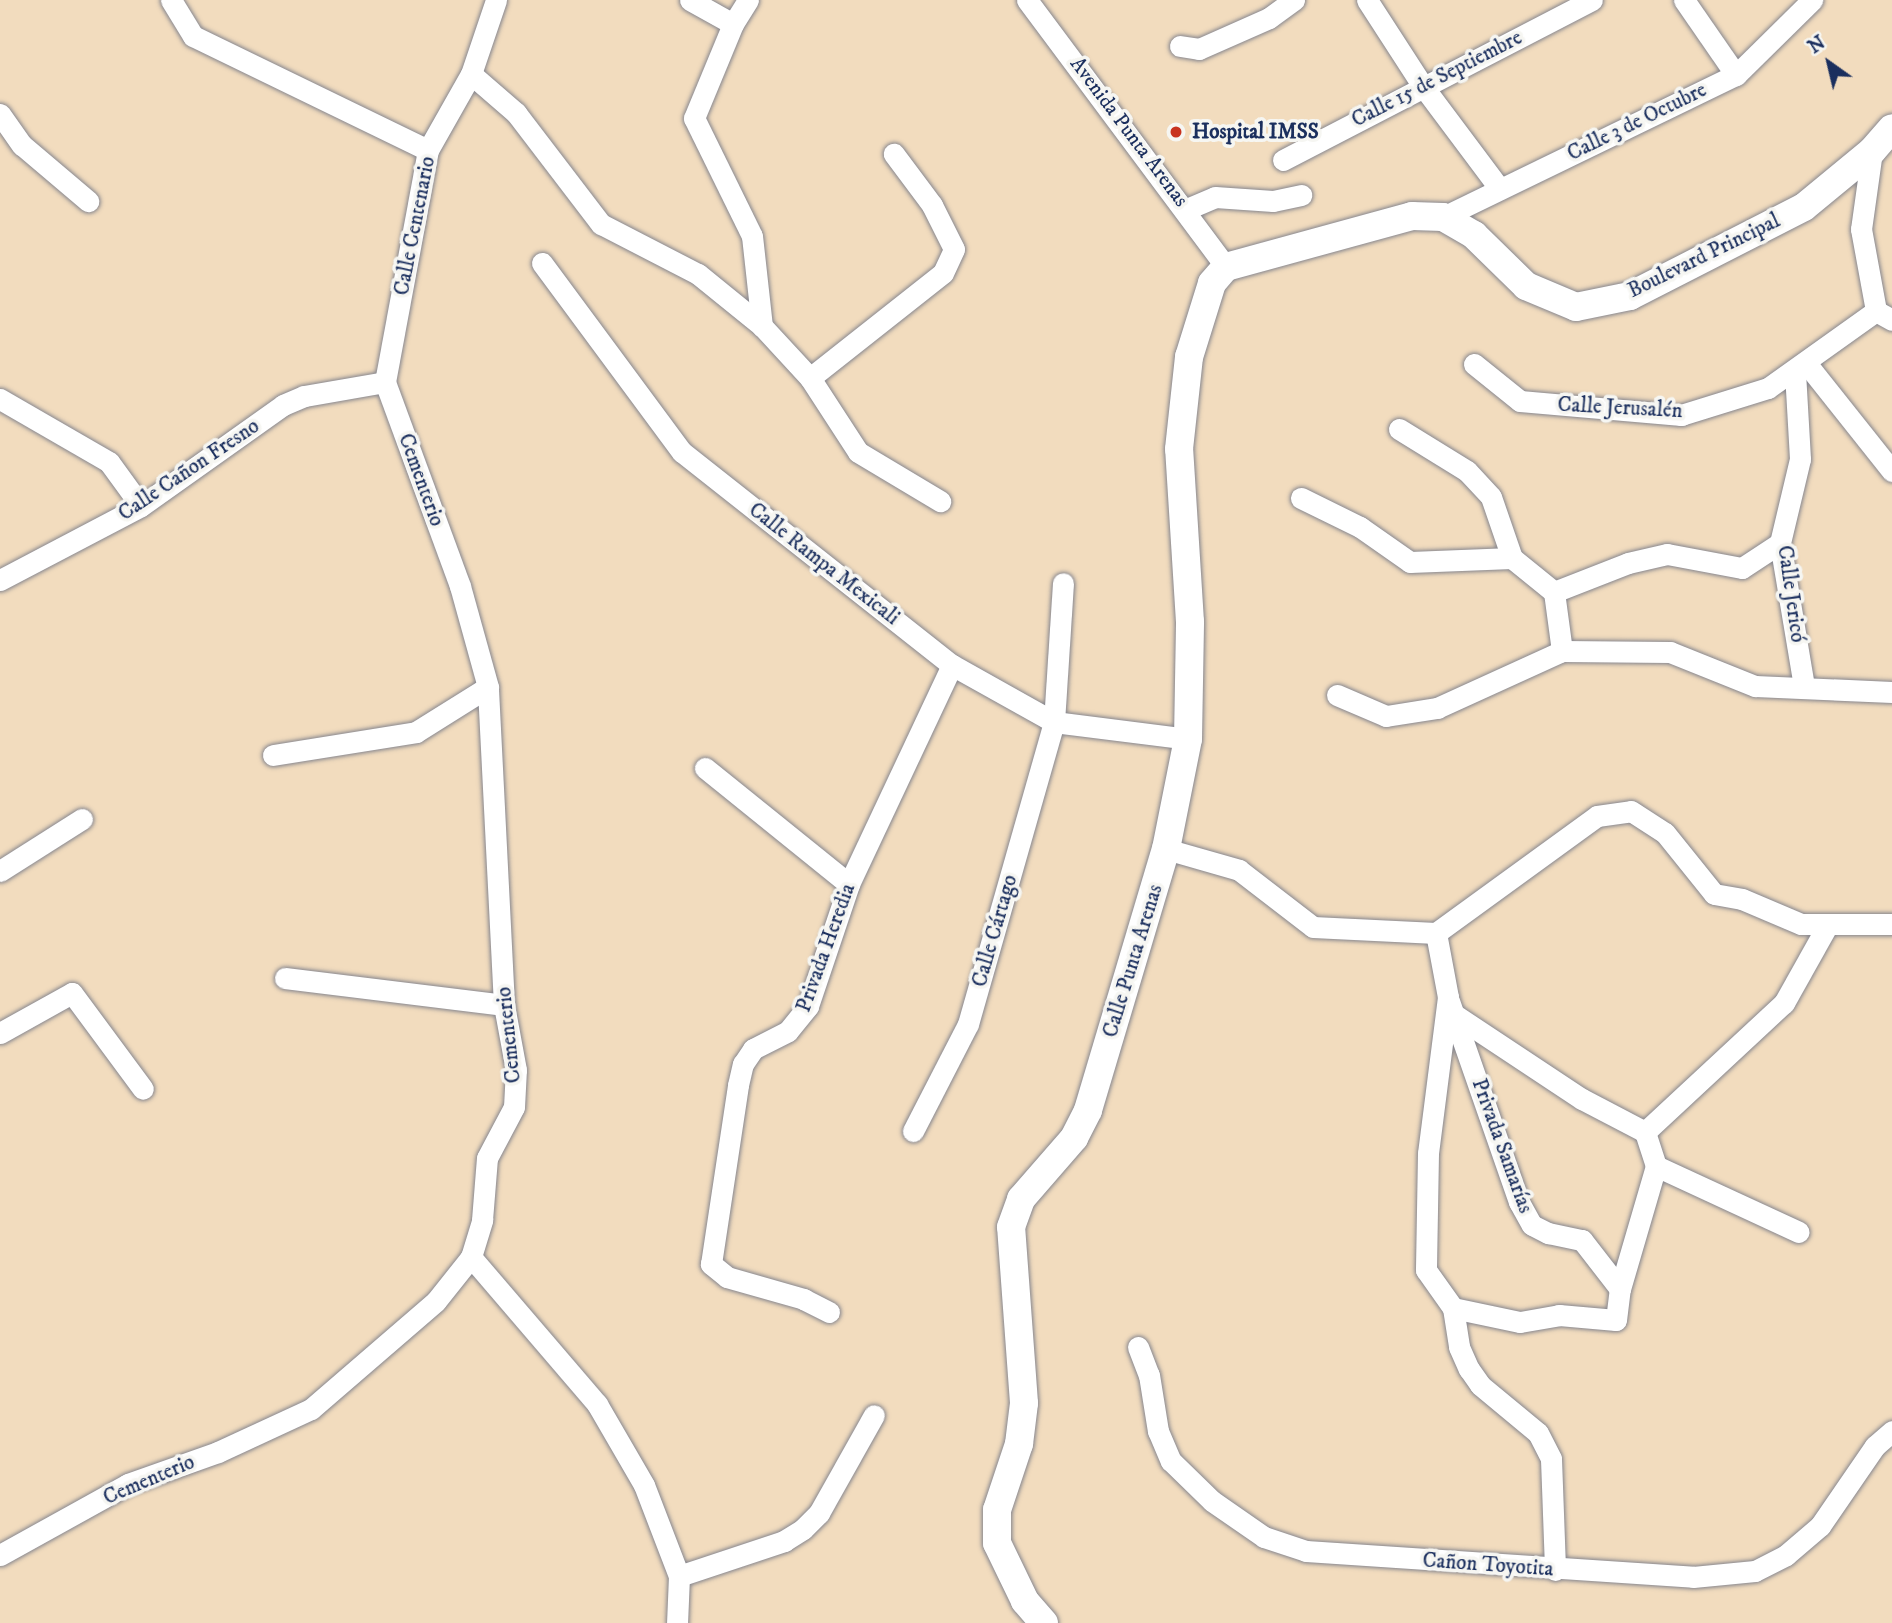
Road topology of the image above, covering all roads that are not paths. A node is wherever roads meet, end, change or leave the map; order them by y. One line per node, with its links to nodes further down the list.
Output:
1 (171, 0): 18 (street)
2 (496, 0): 13 (street, Calle Centenario)
3 (690, 0): 11 (street)
4 (748, 0): 11 (street)
5 (1027, 0): 25 (street, Avenida Punta Arenas)
6 (1293, 0): 12 (street)
7 (1367, 0): 15 (street)
8 (1592, 0): 15 (street, Calle 15 de Septiembre)
9 (1684, 0): 14 (street)
10 (1812, 0): 14 (street, Calle 3 de Octubre)
11 (733, 24): 30 (street)
12 (1180, 46)
13 (471, 74): 18 (street, Calle Centenario); 30 (street)
14 (1735, 75): 22 (street, Calle 3 de Octubre)
15 (1422, 85): 21 (street, Calle 15 de Septiembre); 22 (street)
16 (0, 114): 24 (street)
17 (1892, 128): 19 (street, Boulevard Principal)
18 (428, 150): 34 (street, Calle Centenario)
19 (1871, 151): 26 (street, Boulevard Principal); 29 (street)
20 (894, 154): 33 (street)
21 (1283, 159)
22 (1499, 188): 26 (street, Calle 3 de Octubre)
23 (1301, 195): 25 (street)
24 (88, 201)
25 (1187, 209): 28 (street, Avenida Punta Arenas)
26 (1443, 217): 28 (street)
27 (542, 263): 47 (street, Calle Rampa Mexicali)
28 (1226, 267): 53 (street, Calle Punta Arenas)
29 (1884, 315): 32 (street, Calle Jerusalén)
30 (762, 326): 33 (street)
31 (1474, 365): 32 (street, Calle Jerusalén)
32 (1800, 368): 37 (street); 41 (street, Calle Jericó)
33 (810, 378): 39 (street)
34 (385, 382): 40 (street, Calle Cañon Fresno); 48 (street, Cementerio)
35 (0, 399): 40 (street)
36 (1399, 429): 42 (street)
37 (1892, 471)
38 (1301, 498): 42 (street)
39 (940, 501)
40 (141, 506): 43 (street, Calle Cañon Fresno)
41 (1780, 543): 45 (street); 49 (street, Calle Jericó)
42 (1512, 558): 45 (street)
43 (0, 579)
44 (1063, 583): 52 (street, Calle Cártago)
45 (1554, 592): 46 (street)
46 (1562, 651): 49 (street); 51 (street)
47 (952, 665): 52 (street, Calle Rampa Mexicali); 59 (street, Privada Heredia)
48 (488, 687): 54 (street); 64 (street, Cementerio)
49 (1804, 687): 50 (street)
50 (1892, 692)
51 (1337, 695)
52 (1054, 722): 53 (street, Calle Rampa Mexicali); 68 (street, Calle Cártago)
53 (1188, 739): 57 (street, Calle Punta Arenas)
54 (273, 755)
55 (705, 768): 59 (street)
56 (82, 819): 58 (street)
57 (1166, 849): 62 (street); 82 (street, Calle Punta Arenas)
58 (0, 871)
59 (849, 884): 75 (street, Privada Heredia)
60 (1892, 924): 61 (street)
61 (1827, 926): 62 (street); 69 (street)
62 (1436, 933): 65 (street)
63 (285, 978): 64 (street)
64 (504, 1005): 72 (street, Cementerio)
65 (1452, 1006): 69 (street); 73 (street, Privada Samarías); 74 (street)
66 (0, 1033): 67 (street)
67 (143, 1089)
68 (913, 1130)
69 (1645, 1132): 70 (street)
70 (1656, 1166): 71 (street); 73 (street)
71 (1800, 1232)
72 (471, 1257): 79 (street, Cementerio); 81 (street)
73 (1620, 1289): 74 (street)
74 (1453, 1308): 80 (street)
75 (829, 1312)
76 (1138, 1347): 80 (street, Cañon Toyotita)
77 (874, 1415): 81 (street)
78 (1892, 1431): 80 (street, Cañon Toyotita)
79 (0, 1555)
80 (1555, 1570)
81 (679, 1576): 83 (street)
82 (1022, 1612): 84 (street, Calle Punta Arenas)
83 (677, 1623)
84 (1044, 1623)

